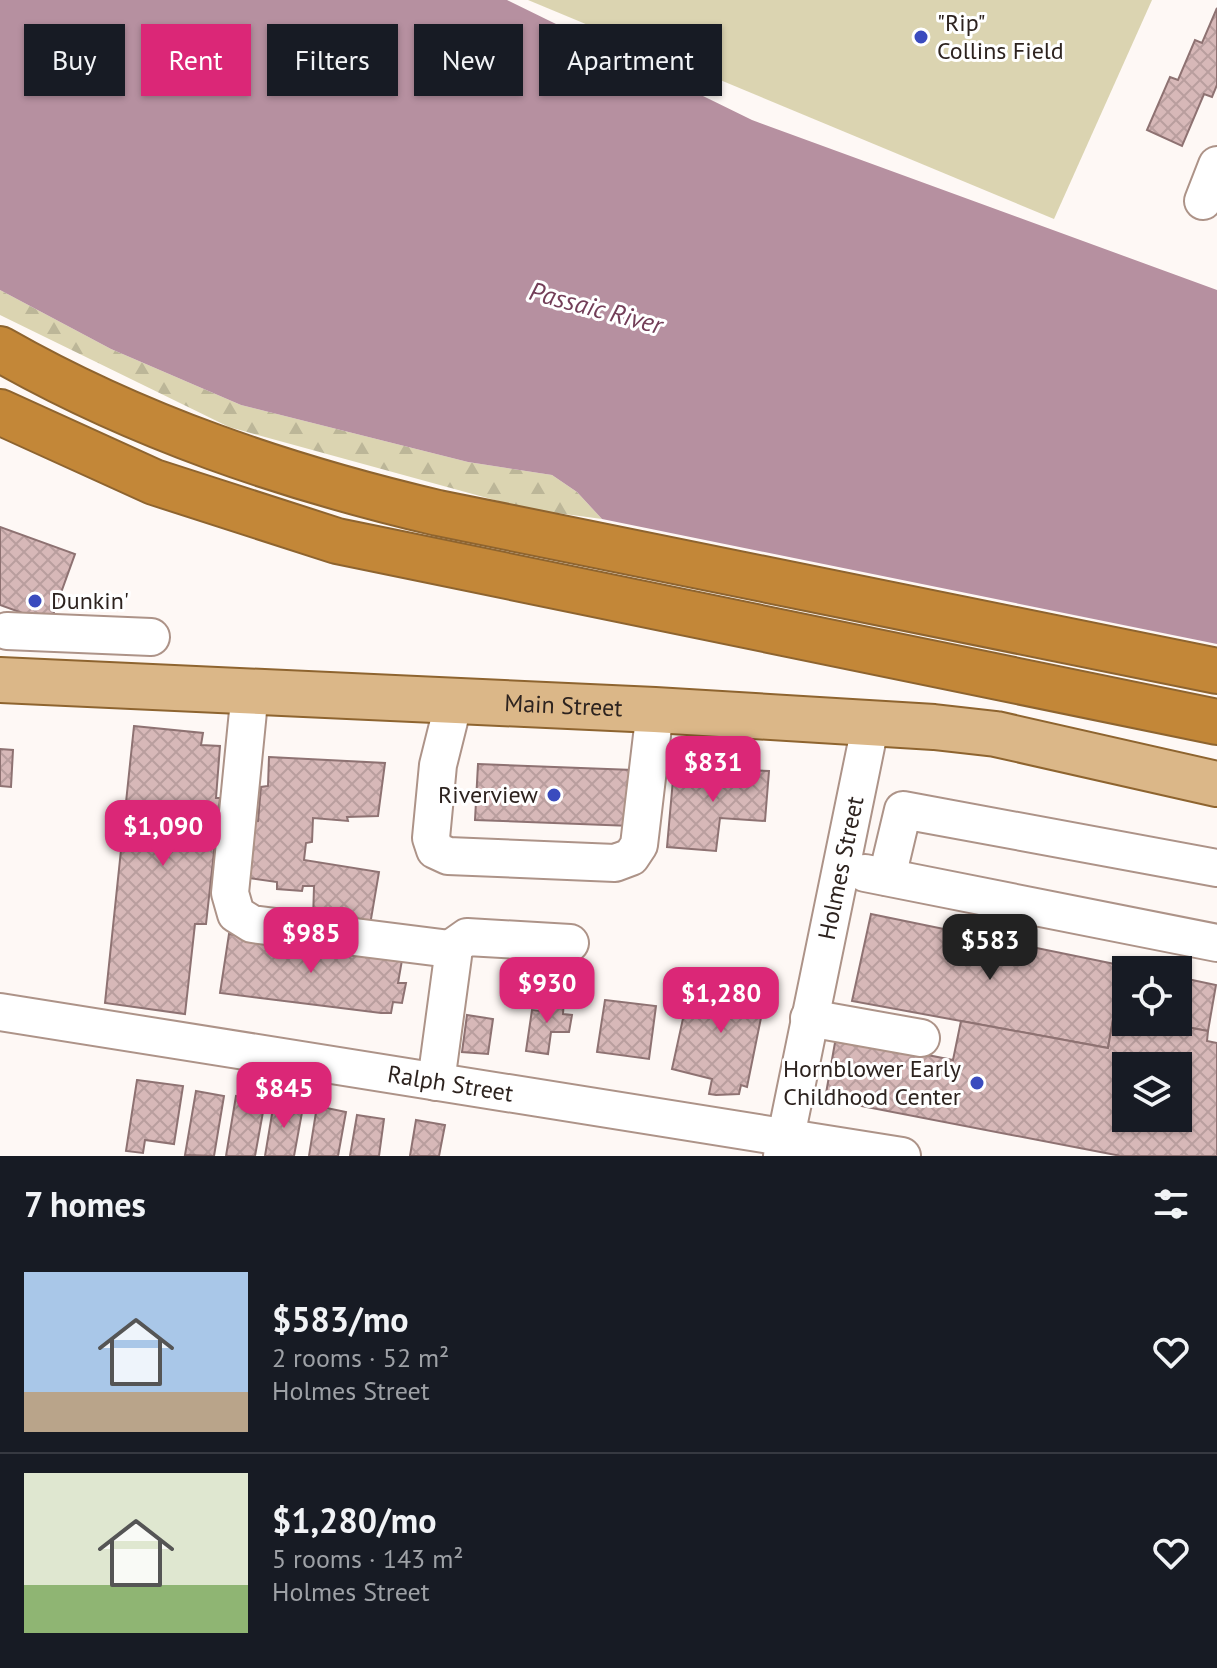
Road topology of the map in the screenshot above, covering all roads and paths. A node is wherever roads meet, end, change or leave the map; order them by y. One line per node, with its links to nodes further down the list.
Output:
1 (1217, 165): 2 (street)
2 (1203, 201)
3 (0, 349): 7 (highway)
4 (0, 412): 13 (highway)
5 (4, 630): 6 (street); 8 (street)
6 (151, 637)
7 (1217, 671)
8 (4, 680): 9 (main road, Main Street)
9 (250, 691): 10 (main road, Main Street); 20 (street)
10 (454, 701): 11 (main road, Main Street); 11 (street)
11 (655, 710): 12 (main road, Main Street)
12 (871, 722): 14 (main road, Main Street); 15 (street, Holmes Street)
13 (1217, 722)
14 (1217, 784)
15 (840, 868): 17 (street); 22 (street, Holmes Street)
16 (1217, 868): 17 (street)
17 (887, 877): 19 (street)
18 (570, 943): 20 (street)
19 (1217, 943)
20 (450, 949): 24 (street)
21 (0, 1012): 24 (street, Ralph Street)
22 (809, 1018): 23 (street); 25 (street, Holmes Street)
23 (921, 1038)
24 (436, 1082): 25 (street, Ralph Street)
25 (783, 1148): 26 (street, Ralph Street)
26 (902, 1156)

